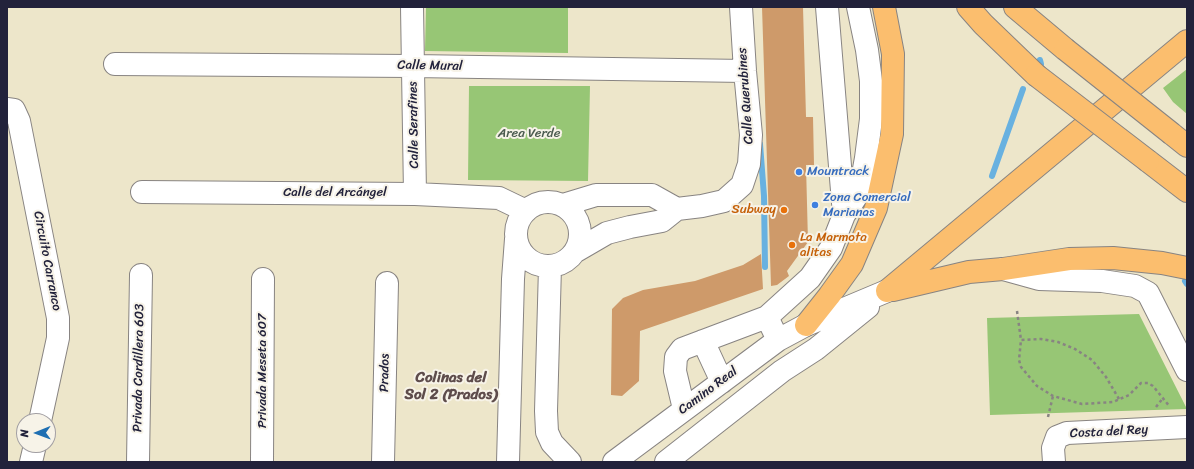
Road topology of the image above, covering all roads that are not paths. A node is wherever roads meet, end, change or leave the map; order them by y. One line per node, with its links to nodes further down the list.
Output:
1 (412, 7): 10 (street, Calle Serafines)
2 (741, 7): 11 (street, Calle Querubines)
3 (827, 7): 20 (street)
4 (858, 7): 20 (street)
5 (884, 7): 31 (highway)
6 (968, 7): 14 (highway, bridge)
7 (1015, 7): 13 (highway, bridge)
8 (1187, 41): 29 (highway)
9 (115, 64): 10 (street, Calle Mural)
10 (413, 66): 11 (street, Calle Mural); 16 (street, Calle Serafines)
11 (745, 71): 18 (street, Calle Querubines)
12 (7, 109): 38 (street, Circuito Carranco)
13 (1180, 140)
14 (1187, 191)
15 (142, 192): 16 (street, Calle del Arcángel)
16 (415, 194): 19 (street, Calle del Arcángel)
17 (563, 205): 18 (street); 19 (street); 22 (street)
18 (677, 209): 22 (street)
19 (526, 211): 21 (street)
20 (844, 215): 30 (street)
21 (516, 238): 23 (street); 43 (street)
22 (576, 251): 23 (street)
23 (550, 267): 44 (street)
24 (1187, 268): 25 (highway)
25 (1003, 269): 29 (highway); 34 (street)
26 (141, 274): 40 (street, Privada Cordillera 603)
27 (263, 279): 41 (street, Privada Meseta 607)
28 (386, 283): 42 (street, Prados)
29 (888, 291): 31 (street, Camino Real); 35 (street)
30 (768, 317): 32 (street); 33 (street)
31 (806, 325): 33 (street, Camino Real)
32 (703, 341): 36 (street); 37 (street)
33 (771, 345): 35 (street); 36 (street, Camino Real)
34 (1187, 370)
35 (782, 371): 46 (street)
36 (722, 382): 37 (street, Camino Real)
37 (684, 409): 45 (street, Camino Real)
38 (42, 413)
39 (1187, 427): 47 (street, Costa del Rey)
40 (138, 462)
41 (262, 462)
42 (383, 462)
43 (508, 462)
44 (570, 462)
45 (614, 462)
46 (666, 462)
47 (1054, 462)

